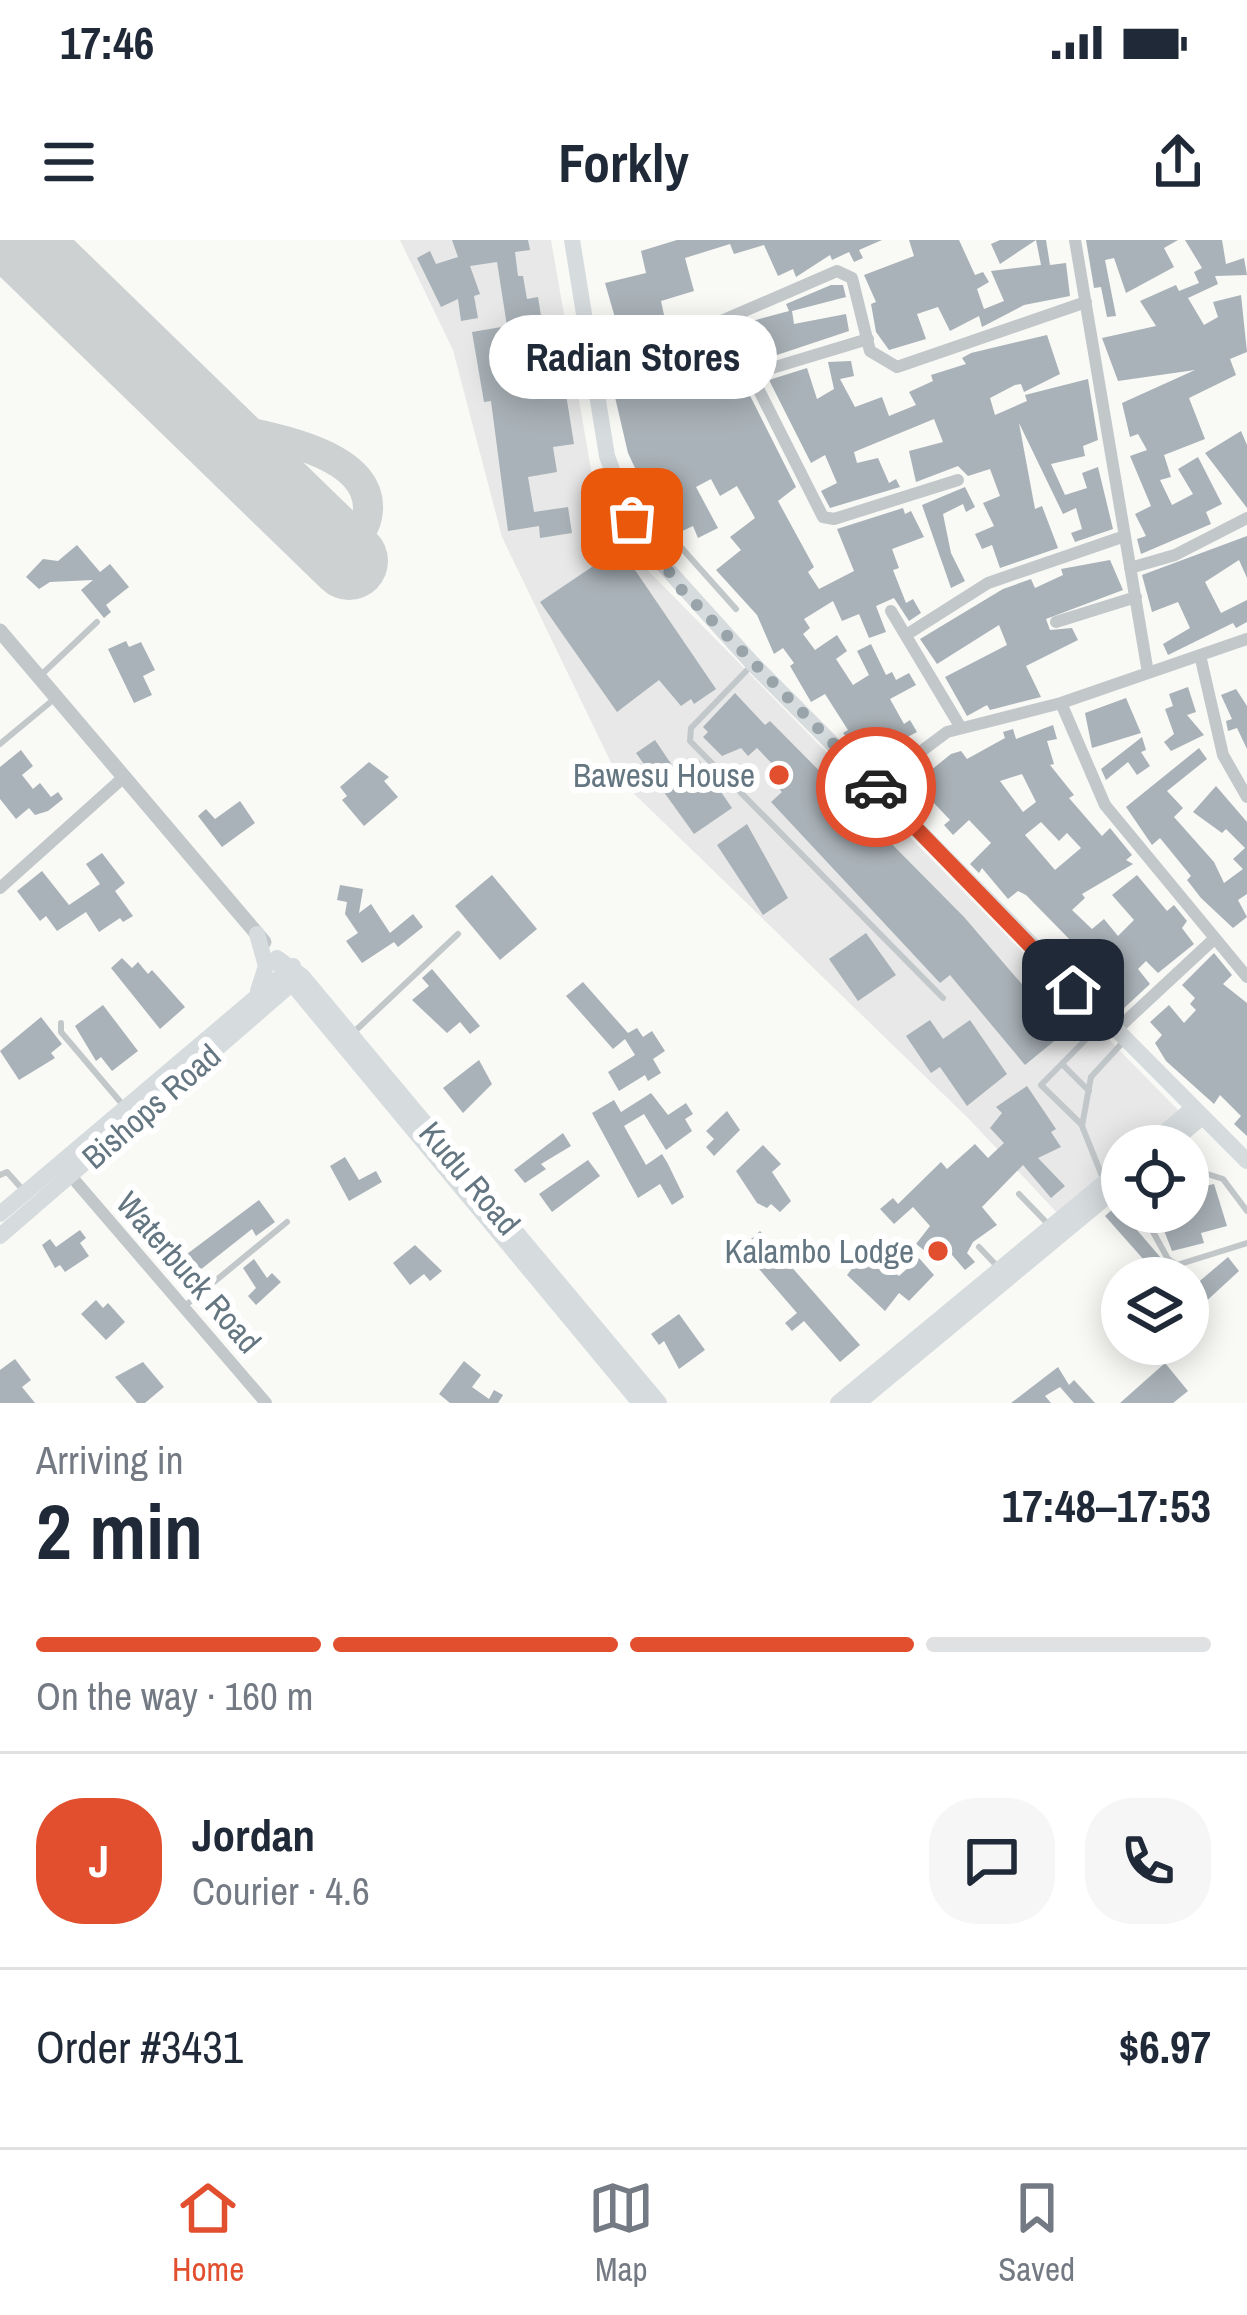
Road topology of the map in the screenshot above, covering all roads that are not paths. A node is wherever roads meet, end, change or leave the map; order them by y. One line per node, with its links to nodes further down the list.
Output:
1 (572, 240): 6 (main road)
2 (1075, 240): 3 (street)
3 (1086, 302): 5 (street); 10 (street)
4 (724, 320): 5 (street); 6 (street); 7 (street)
5 (868, 339): 7 (street)
6 (589, 361): 11 (main road)
7 (752, 374): 8 (street)
8 (958, 480)
9 (1247, 518): 12 (street)
10 (1125, 536): 12 (street); 19 (street)
11 (650, 550): 14 (lane); 22 (main road)
12 (1130, 568): 13 (street)
13 (1136, 597): 17 (street); 23 (street)
14 (736, 609)
15 (892, 611): 19 (street)
16 (98, 622): 24 (lane)
17 (1056, 622)
18 (0, 631): 24 (street, Kudu Road)
19 (906, 635): 27 (street)
20 (1247, 639): 21 (street)
21 (1200, 655): 23 (street); 31 (street)
22 (753, 664): 30 (main road); 38 (lane)
23 (1148, 673): 26 (street)
24 (39, 677): 25 (street, Kudu Road)
25 (56, 698): 28 (lane); 29 (street, Kudu Road)
26 (1061, 704): 27 (street); 35 (street)
27 (961, 728): 30 (street)
28 (0, 744)
29 (125, 776): 32 (street); 33 (street, Kudu Road)
30 (875, 786): 42 (main road)
31 (1247, 797)
32 (0, 888)
33 (257, 934): 36 (street, Kudu Road); 39 (main road)
34 (458, 934): 43 (lane)
35 (1214, 939): 37 (street); 42 (street)
36 (290, 972): 39 (main road, Bishops Road); 40 (main road, Kudu Road); 43 (main road, Kudu Road)
37 (1247, 977)
38 (944, 998)
39 (261, 1001): 40 (main road); 46 (main road, Bishops Road); 55 (main road, Bishops Road)
40 (314, 1010): 71 (main road, Kudu Road)
41 (61, 1023): 46 (lane)
42 (1114, 1032): 44 (lane); 45 (lane); 47 (main road)
43 (351, 1035): 72 (main road, Kudu Road)
44 (1062, 1064): 45 (lane); 50 (lane)
45 (1089, 1091): 50 (lane)
46 (126, 1107): 56 (main road, Bishops Road)
47 (1197, 1113): 48 (main road); 49 (main road); 51 (main road)
48 (1179, 1125)
49 (1186, 1125)
50 (1082, 1126): 52 (lane)
51 (1247, 1161)
52 (1101, 1172)
53 (0, 1175): 56 (lane)
54 (1209, 1175): 60 (lane)
55 (71, 1176): 65 (main road, Bishops Road); 69 (street, Waterbuck Road)
56 (26, 1192): 61 (main road, Bishops Road)
57 (1018, 1194): 63 (lane)
58 (1101, 1195): 63 (main road)
59 (1101, 1198): 74 (main road)
60 (1247, 1211)
61 (0, 1214)
62 (287, 1222): 69 (lane)
63 (1051, 1226): 68 (main road)
64 (1154, 1233): 66 (lane)
65 (0, 1236)
66 (1247, 1244)
67 (979, 1247): 68 (lane)
68 (999, 1268): 73 (main road)
69 (183, 1307): 70 (street, Waterbuck Road)
70 (266, 1403)
71 (640, 1403)
72 (659, 1403)
73 (838, 1403)
74 (858, 1403)

